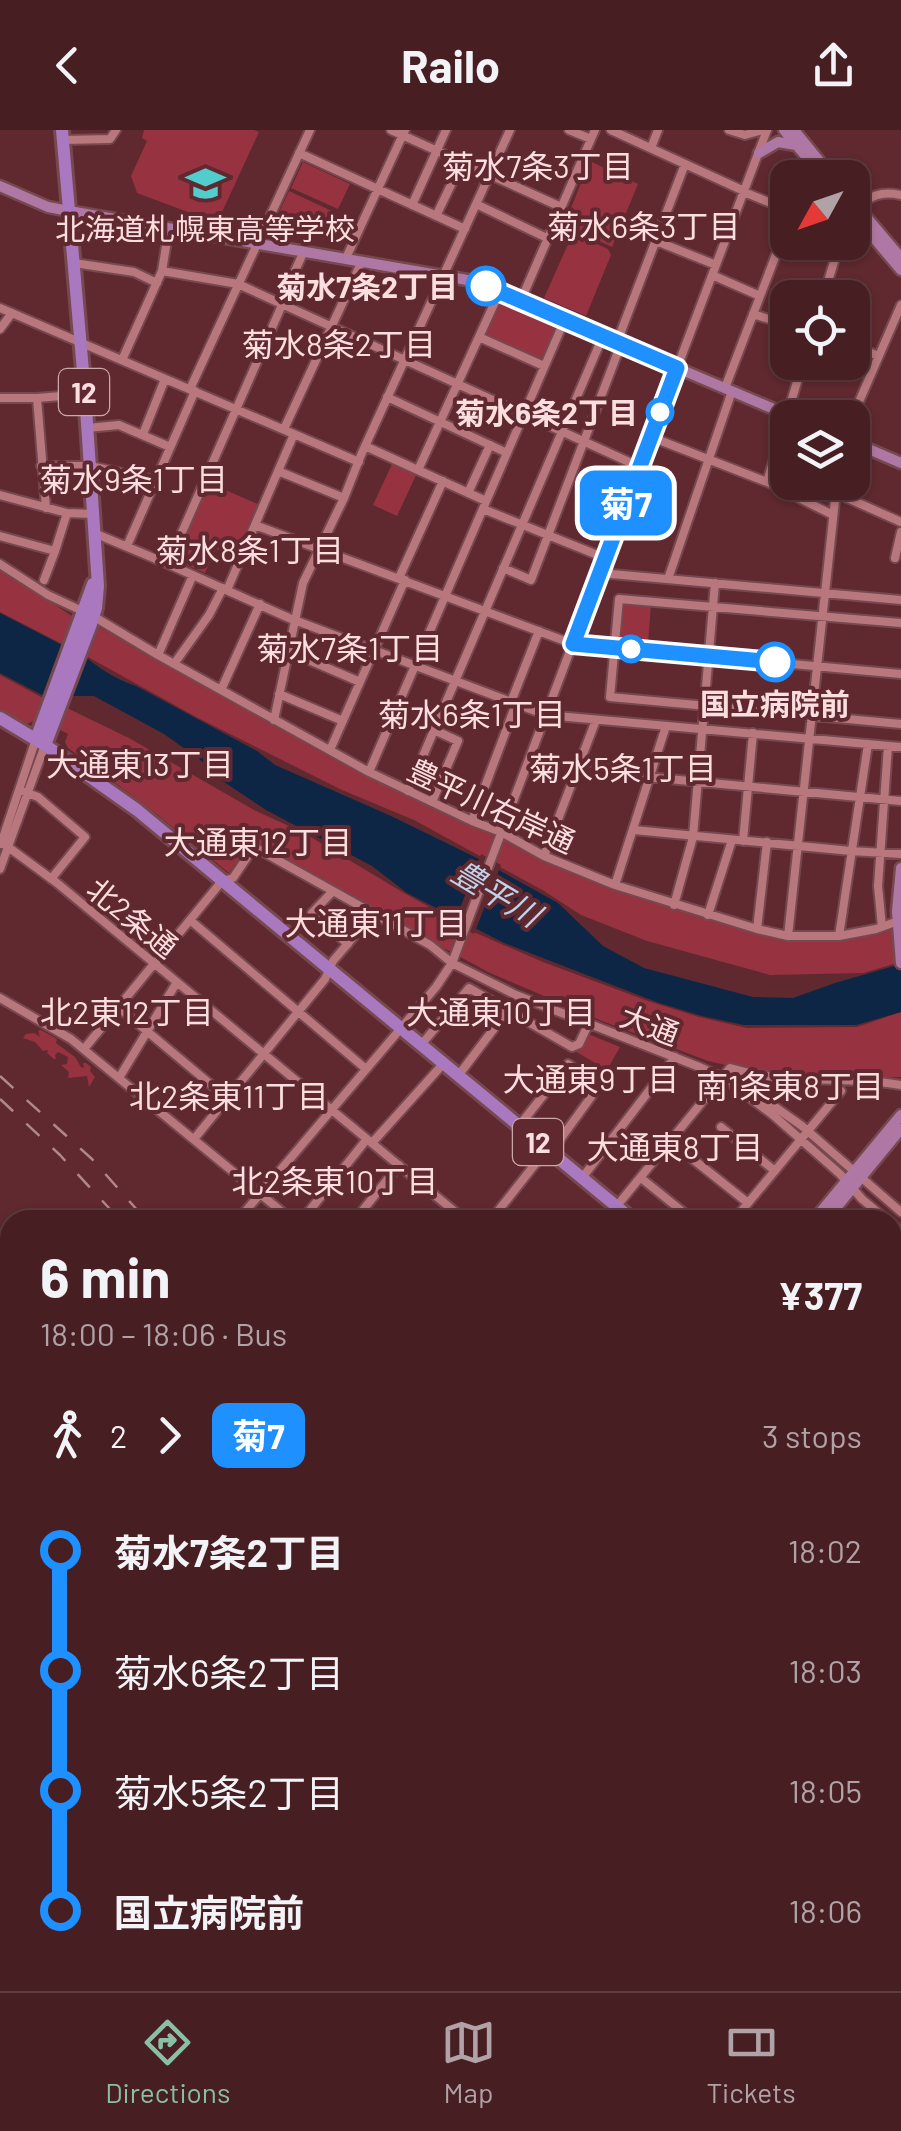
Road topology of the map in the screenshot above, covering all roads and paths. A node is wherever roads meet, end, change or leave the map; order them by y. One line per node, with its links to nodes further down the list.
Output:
1 (116, 130): 14 (street)
2 (310, 130): 19 (street)
3 (392, 130): 12 (street)
4 (446, 130): 18 (street)
5 (510, 130): 25 (street)
6 (568, 130): 15 (street)
7 (611, 130): 17 (street)
8 (658, 130): 17 (street)
9 (765, 130): 13 (street); 20 (street)
10 (784, 130): 16 (main road)
11 (794, 130): 22 (main road)
12 (404, 132): 18 (street); 27 (street)
13 (732, 132): 20 (street)
14 (62, 135): 35 (highway, 12)
15 (593, 135): 34 (street)
16 (796, 145): 20 (main road); 21 (main road)
17 (651, 148): 24 (street)
18 (436, 150): 23 (street); 33 (street)
19 (299, 153): 27 (street); 43 (street)
20 (759, 153): 28 (street)
21 (808, 160)
22 (819, 160)
23 (462, 162): 25 (street); 36 (street)
24 (685, 164): 28 (street); 42 (street)
25 (490, 175): 32 (street); 34 (street)
26 (0, 186): 35 (main road)
27 (378, 189): 33 (street); 45 (street)
28 (744, 191): 31 (street); 50 (street)
29 (901, 195): 30 (street)
30 (870, 198)
31 (770, 202)
32 (476, 204): 39 (street); 41 (street)
33 (412, 205): 36 (street)
34 (561, 207): 41 (street)
35 (69, 211): 38 (main road); 49 (highway, 12)
36 (436, 216): 39 (street)
37 (870, 226): 46 (main road)
38 (169, 228): 43 (main road); 52 (street)
39 (465, 229): 53 (street)
40 (870, 230): 51 (main road)
41 (548, 238): 59 (street)
42 (656, 241): 50 (street); 74 (street)
43 (257, 244): 44 (main road); 56 (street)
44 (304, 251): 45 (main road); 60 (street)
45 (346, 258): 48 (main road)
46 (901, 258)
47 (774, 260): 58 (street)
48 (362, 261): 53 (main road); 67 (street)
49 (73, 263): 55 (street); 73 (highway, 12)
50 (716, 265): 54 (street)
51 (901, 270)
52 (162, 271): 55 (street); 56 (street)
53 (444, 275): 57 (main road); 78 (street)
54 (712, 275): 58 (street); 80 (street)
55 (156, 283): 77 (street)
56 (238, 284): 60 (street); 84 (street)
57 (500, 291): 59 (main road); 72 (street)
58 (760, 296): 64 (street)
59 (521, 300): 65 (main road)
60 (281, 304): 67 (street); 91 (street)
61 (901, 305): 69 (street)
62 (0, 308): 63 (street)
63 (12, 313): 68 (street); 73 (street)
64 (753, 314): 66 (street); 83 (street)
65 (565, 319): 71 (main road); 79 (street)
66 (770, 319)
67 (331, 328): 78 (street); 95 (street)
68 (0, 329)
69 (890, 330): 70 (street); 76 (street)
70 (901, 335)
71 (603, 336): 74 (main road); 96 (street)
72 (479, 337): 79 (street); 82 (street)
73 (79, 342): 77 (street); 85 (highway, 12)
74 (619, 343): 80 (main road); 100 (street)
75 (870, 353): 76 (street)
76 (878, 356): 89 (street)
77 (122, 360): 81 (street)
78 (404, 360): 82 (street); 88 (street)
79 (544, 366): 92 (street)
80 (677, 368): 83 (main road); 99 (street)
81 (166, 379): 84 (street); 97 (street)
82 (457, 385): 92 (street); 93 (street)
83 (729, 389): 90 (main road); 106 (street)
84 (192, 390): 91 (street); 103 (street)
85 (85, 394): 87 (street); 94 (highway, 12)
86 (0, 398): 87 (street)
87 (37, 398): 109 (street)
88 (387, 398): 93 (street); 102 (street)
89 (860, 400)
90 (770, 407)
91 (236, 410): 95 (street); 141 (street)
92 (524, 414): 96 (street); 105 (street)
93 (440, 422): 101 (street); 112 (street)
94 (87, 428): 97 (street); 110 (highway, 12)
95 (284, 430): 98 (street)
96 (562, 432): 100 (street); 130 (street)
97 (142, 434): 103 (street)
98 (294, 434): 107 (street); 113 (street)
99 (650, 437): 106 (street); 111 (street)
100 (584, 442): 111 (street); 133 (street)
101 (490, 445): 105 (street); 118 (street)
102 (365, 446): 107 (street); 112 (street)
103 (170, 447): 115 (street)
104 (870, 450): 108 (main road)
105 (507, 453): 123 (street)
106 (708, 459): 117 (street); 146 (street)
107 (359, 462): 120 (street)
108 (901, 463)
109 (41, 466): 110 (street); 124 (street)
110 (90, 466): 115 (street); 126 (highway, 12)
111 (640, 467): 138 (street)
112 (418, 470): 116 (street)
113 (278, 472): 120 (street); 129 (street)
114 (770, 474): 117 (street)
115 (155, 480): 135 (street)
116 (443, 481): 118 (street); 145 (street)
117 (767, 482): 127 (street)
118 (468, 493): 123 (street)
119 (0, 495): 124 (street)
120 (344, 498): 136 (street)
121 (835, 500): 127 (street)
122 (859, 500): 128 (street)
123 (484, 505): 130 (street); 151 (street)
124 (46, 508): 125 (street)
125 (66, 513): 126 (street); 137 (street)
126 (93, 514): 131 (highway, 12)
127 (833, 515): 150 (street)
128 (901, 522)
129 (254, 525): 136 (street); 149 (street)
130 (522, 525): 133 (street); 142 (street)
131 (94, 534): 135 (street); 157 (highway, 12)
132 (0, 536): 137 (street)
133 (548, 536): 138 (street); 142 (street)
134 (900, 537): 139 (street)
135 (128, 546): 141 (street)
136 (320, 548): 145 (street); 158 (street)
137 (55, 550): 147 (street)
138 (605, 558): 143 (street)
139 (895, 558)
140 (0, 564): 157 (street, 豊平川右岸通)
141 (168, 564): 144 (street)
142 (503, 568): 155 (street)
143 (600, 573): 146 (street); 161 (street)
144 (193, 575): 149 (street); 165 (street)
145 (402, 579): 151 (street); 163 (street)
146 (668, 579): 148 (street)
147 (44, 580)
148 (715, 583): 150 (street); 154 (street)
149 (225, 589): 153 (street); 167 (street)
150 (825, 593): 152 (street); 156 (street)
151 (444, 596): 155 (street); 168 (street)
152 (901, 600)
153 (260, 604): 158 (street); 173 (street)
154 (712, 608): 156 (street); 162 (street); 166 (street)
155 (484, 611): 160 (street); 171 (street)
156 (823, 616): 159 (street); 169 (street)
157 (87, 618): 165 (street, 豊平川右岸通); 191 (highway, 12)
158 (294, 620): 163 (street); 164 (street)
159 (901, 623)
160 (539, 631): 161 (street); 176 (street)
161 (573, 644): 162 (street); 178 (street)
162 (614, 648): 166 (street); 175 (street)
163 (374, 650): 168 (street); 172 (street)
164 (288, 651): 172 (street); 174 (street)
165 (158, 656): 167 (street, 豊平川右岸通)
166 (709, 656): 169 (street); 177 (street)
167 (174, 664): 173 (street, 豊平川右岸通)
168 (415, 666): 171 (street); 197 (street)
169 (818, 666): 170 (street); 179 (street)
170 (901, 674)
171 (455, 681): 176 (street); 188 (street)
172 (360, 682): 183 (street)
173 (221, 690): 181 (street, 豊平川右岸通)
174 (279, 694): 181 (street); 183 (street)
175 (630, 700): 177 (street); 184 (street)
176 (514, 703): 178 (street); 208 (street)
177 (704, 706): 179 (street); 187 (street)
178 (546, 715): 182 (street); 210 (street)
179 (812, 716): 185 (street); 190 (street)
180 (0, 718): 191 (highway)
181 (274, 720): 195 (street, 豊平川右岸通)
182 (596, 720): 184 (street); 196 (street)
183 (343, 721): 195 (street)
184 (628, 723): 186 (street)
185 (901, 724)
186 (666, 726): 187 (street); 198 (street)
187 (702, 728): 189 (street); 199 (street)
188 (434, 730): 202 (street); 207 (street)
189 (753, 734): 190 (street); 200 (street)
190 (810, 739): 192 (street); 203 (street)
191 (40, 742): 201 (street); 224 (highway, 12)
192 (868, 744): 193 (street); 204 (street)
193 (888, 746): 194 (street); 205 (street)
194 (901, 747)
195 (330, 750): 197 (street, 豊平川右岸通)
196 (581, 758): 198 (street); 220 (street)
197 (369, 772): 202 (street, 豊平川右岸通)
198 (650, 778): 199 (street); 209 (street)
199 (697, 783): 200 (street); 211 (street)
200 (747, 788): 203 (street); 213 (street)
201 (24, 791): 215 (street); 223 (street)
202 (408, 791): 207 (street, 豊平川右岸通)
203 (804, 793): 204 (street); 216 (street)
204 (860, 797): 205 (street); 217 (street)
205 (884, 800): 206 (street); 218 (street)
206 (901, 801)
207 (432, 802): 208 (street, 豊平川右岸通)
208 (472, 821): 210 (street, 豊平川右岸通)
209 (634, 830): 211 (street); 225 (street)
210 (500, 835): 220 (street, 豊平川右岸通); 237 (street)
211 (692, 837): 212 (street); 227 (street)
212 (732, 840): 213 (street); 229 (street)
213 (743, 841): 214 (street)
214 (767, 842): 216 (street); 233 (street)
215 (3, 843): 222 (street); 223 (street, 北2条通)
216 (798, 845): 217 (street); 234 (street)
217 (851, 852): 218 (street); 235 (street)
218 (879, 854): 219 (street); 232 (street)
219 (901, 854)
220 (544, 856): 225 (street, 豊平川右岸通)
221 (901, 868): 231 (main road)
222 (0, 869)
223 (51, 879): 238 (street, 北2条通)
224 (222, 882): 226 (street, 大通); 230 (street); 240 (highway, 12)
225 (614, 885): 227 (street, 豊平川右岸通)
226 (332, 892): 228 (street, 大通); 236 (street)
227 (674, 905): 229 (street, 豊平川右岸通)
228 (373, 914): 236 (street); 237 (street, 大通)
229 (708, 915): 233 (street, 豊平川右岸通)
230 (190, 920): 238 (street); 245 (street)
231 (899, 924): 232 (street, 豊平川右岸通); 239 (main road)
232 (882, 926): 235 (street, 豊平川右岸通)
233 (756, 929): 234 (street, 豊平川右岸通)
234 (788, 936): 235 (street, 豊平川右岸通)
235 (838, 936)
236 (348, 944): 240 (street)
237 (453, 958): 246 (street, 大通); 247 (street)
238 (154, 963): 241 (street, 北2条通); 243 (street)
239 (901, 964)
240 (330, 970): 245 (street); 247 (highway, 12)
241 (177, 982): 248 (street); 251 (street, 北2条通)
242 (0, 998): 250 (street)
243 (118, 1007): 248 (street); 250 (street)
244 (508, 1010): 246 (street); 249 (street); 257 (street)
245 (298, 1012): 251 (street); 256 (street)
246 (588, 1025): 253 (street, 大通)
247 (401, 1029): 249 (highway, 12); 256 (street)
248 (147, 1032): 258 (street); 262 (street)
249 (421, 1045): 254 (highway, 12)
250 (84, 1049): 258 (street)
251 (264, 1054): 262 (street); 263 (street, 北2条通)
252 (574, 1056): 255 (street)
253 (675, 1058): 259 (street, 大通); 276 (street)
254 (443, 1064): 257 (highway, 12); 271 (street)
255 (568, 1064): 265 (street); 273 (street)
256 (366, 1069): 263 (street)
257 (458, 1076): 265 (highway, 12)
258 (119, 1078): 269 (street)
259 (722, 1078): 260 (street); 268 (street, 大通); 270 (street, 大通); 272 (street)
260 (901, 1085)
261 (841, 1091): 268 (street)
262 (227, 1098): 269 (street)
263 (332, 1110): 271 (street, 北2条通); 279 (street)
264 (901, 1114): 278 (main road)
265 (519, 1126): 273 (highway, 12)
266 (721, 1127): 275 (street)
267 (901, 1129): 278 (main road)
268 (808, 1131): 270 (street); 278 (street, 大通)
269 (194, 1139): 279 (street)
270 (801, 1139): 275 (street); 278 (street, 大通)
271 (370, 1141): 274 (street, 北2条通); 284 (street)
272 (670, 1141): 277 (street); 280 (street)
273 (549, 1151): 276 (highway, 12); 287 (street)
274 (399, 1165): 285 (street); 286 (street, 北2条通)
275 (775, 1170): 280 (street)
276 (582, 1178): 281 (highway, 12)
277 (641, 1178): 281 (street); 289 (street)
278 (853, 1180): 291 (main road); 292 (main road); 293 (street, 大通); 294 (street, 大通)
279 (260, 1194): 282 (street); 283 (street)
280 (748, 1204): 290 (street)
281 (616, 1206): 288 (highway, 12)
282 (246, 1210)
283 (278, 1210)
284 (311, 1210)
285 (364, 1210)
286 (452, 1210)
287 (499, 1210)
288 (621, 1210)
289 (681, 1210)
290 (743, 1210)
291 (824, 1210)
292 (833, 1210)
293 (879, 1210)
294 (899, 1210)

